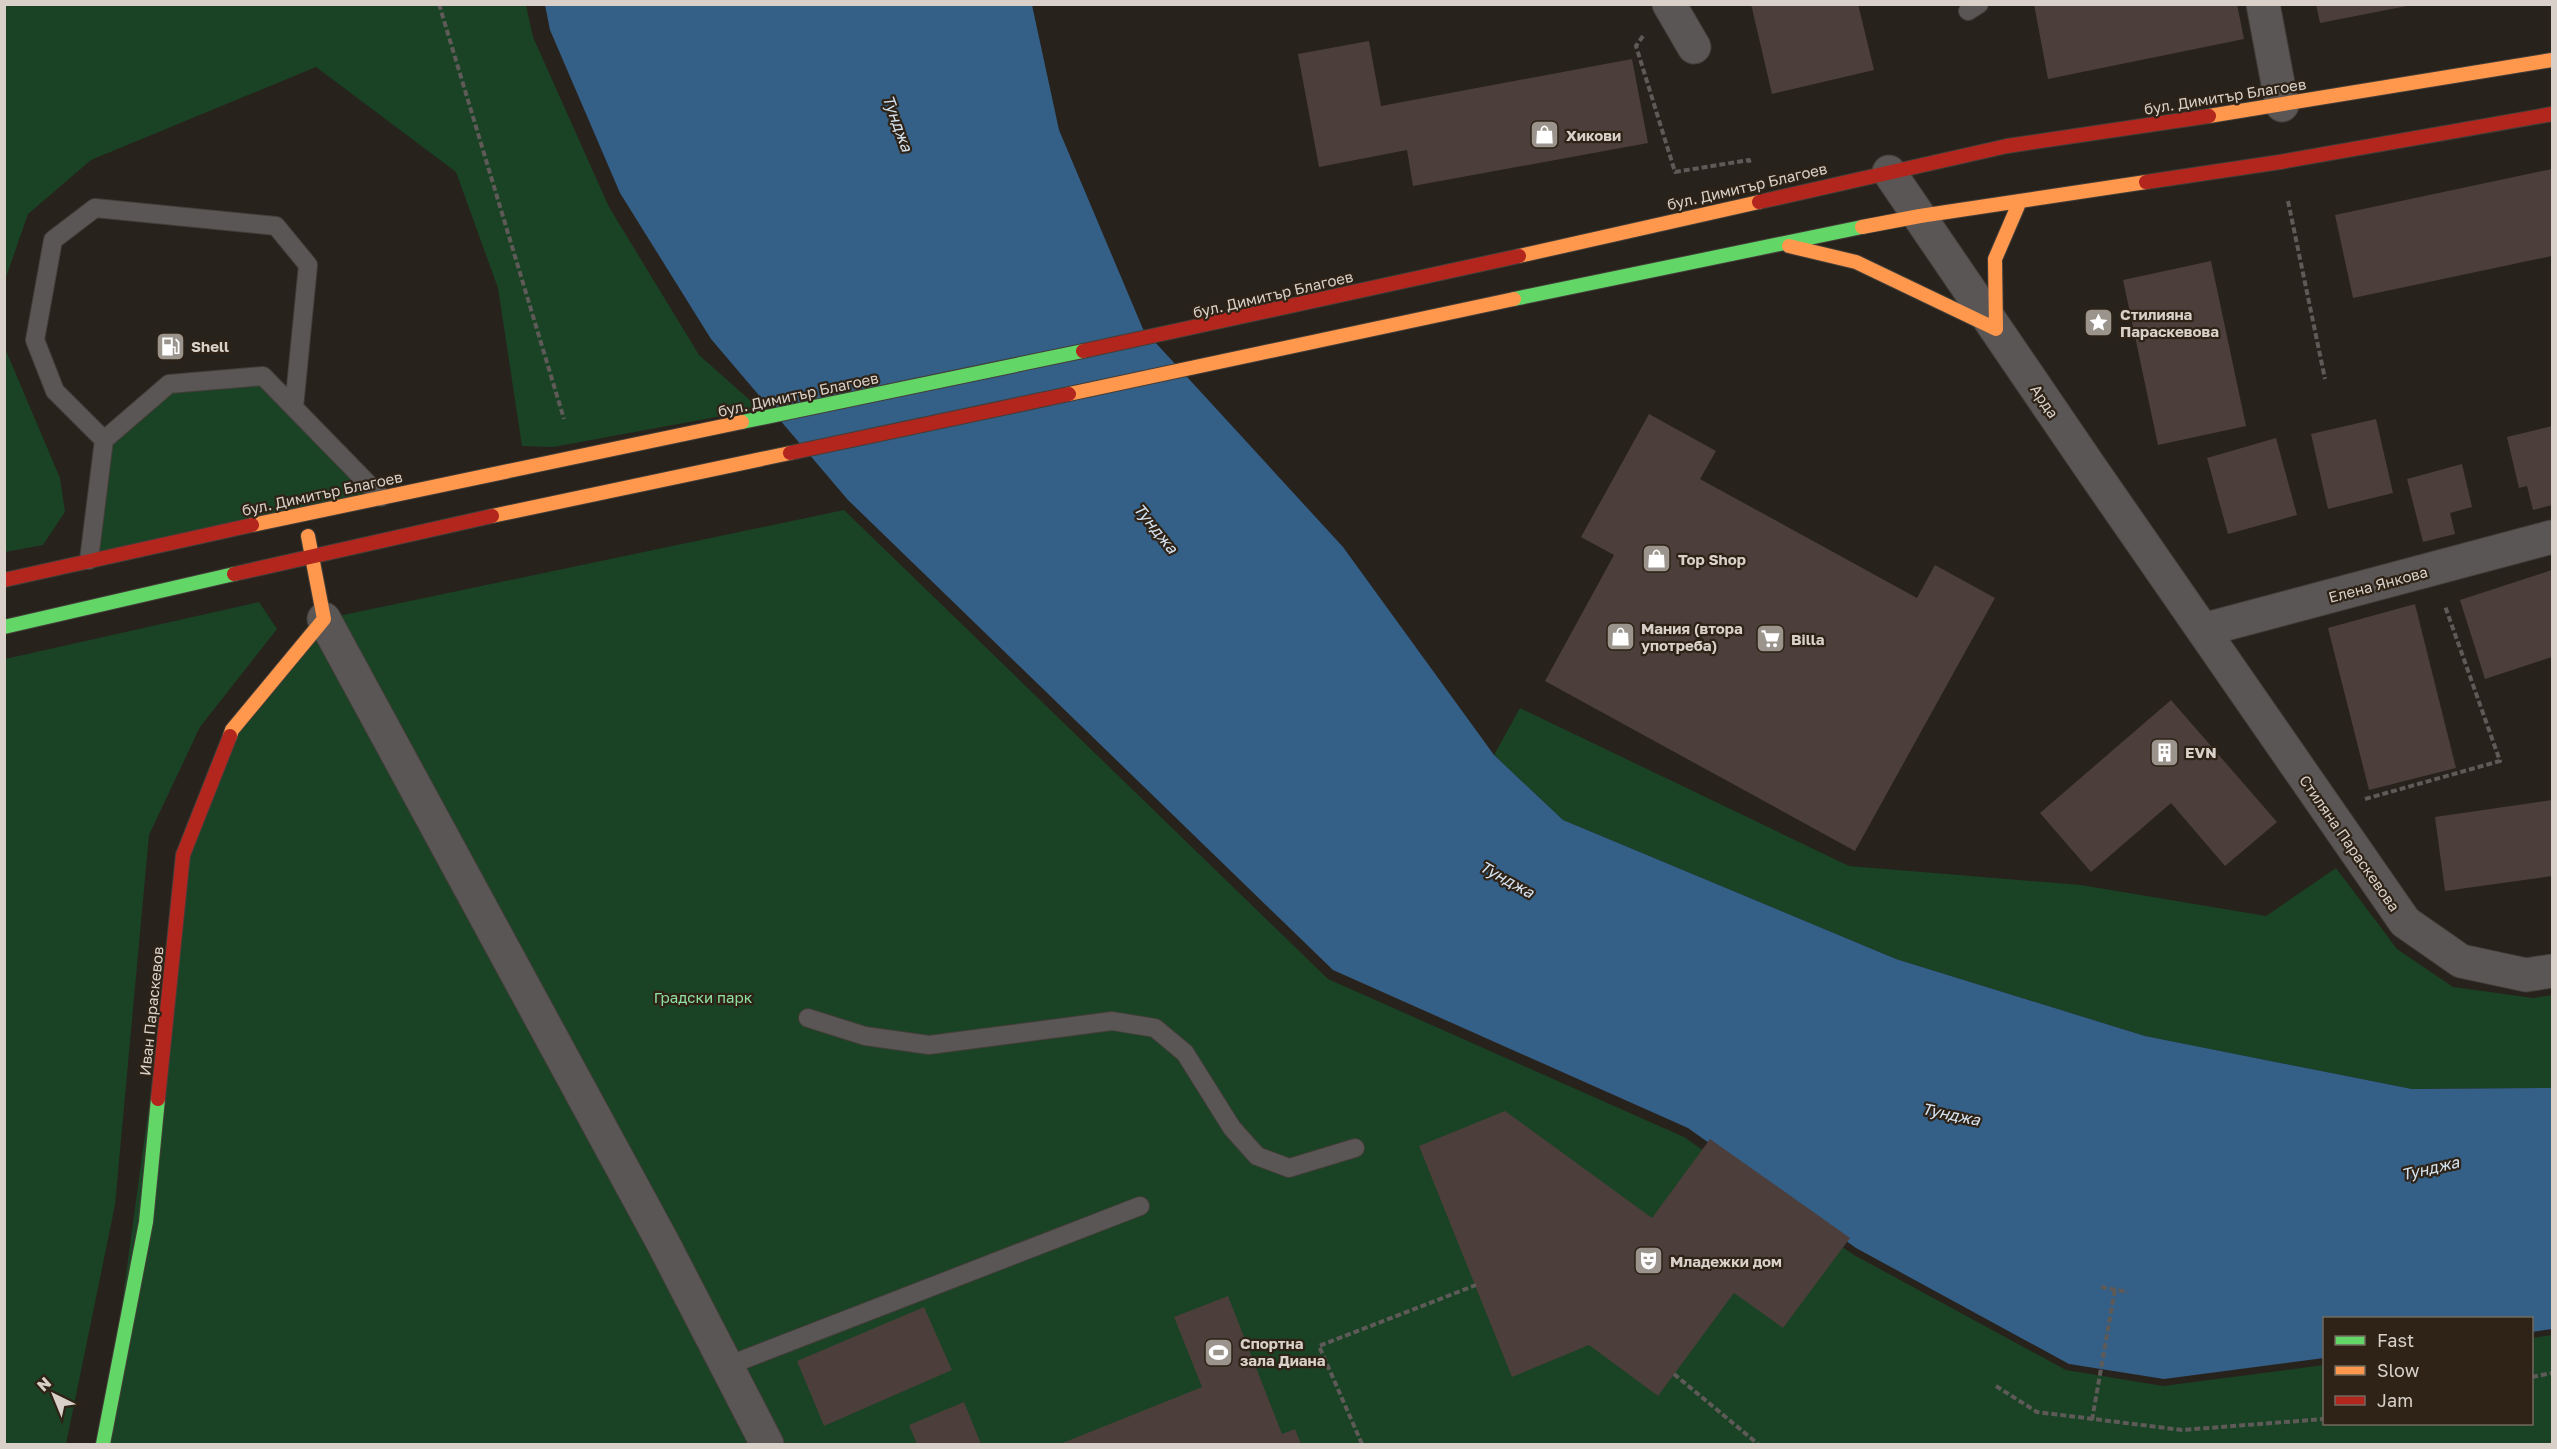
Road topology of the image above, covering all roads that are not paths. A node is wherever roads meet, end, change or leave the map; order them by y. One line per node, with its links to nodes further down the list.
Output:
1 (2263, 4): 3 (street)
2 (2553, 60): 3 (main road, бул. Димитър Благоев)
3 (2282, 105): 5 (main road, бул. Димитър Благоев)
4 (2553, 114): 6 (main road)
5 (1889, 172): 7 (street, Арда); 12 (main road, бул. Димитър Благоев)
6 (2020, 201): 7 (main road); 9 (main road)
7 (1920, 216): 8 (main road); 9 (street, Арда)
8 (1778, 243): 9 (main road); 15 (main road)
9 (1996, 329): 20 (street, Арда)
10 (294, 407): 11 (lane); 11 (lane); 12 (lane)
11 (104, 440): 16 (lane)
12 (381, 497): 13 (main road, бул. Димитър Благоев)
13 (304, 514): 15 (main road); 16 (main road, бул. Димитър Благоев)
14 (2553, 537): 20 (street, Елена Янкова)
15 (312, 557): 18 (main road); 19 (main road)
16 (89, 560): 17 (main road, бул. Димитър Благоев)
17 (4, 580)
18 (324, 620): 25 (street); 26 (main road, Иван Параскевов)
19 (4, 627)
20 (2203, 630): 21 (street, Стиляна Параскевова)
21 (2553, 971)
22 (808, 1018): 23 (lane)
23 (1355, 1148)
24 (1140, 1206): 25 (lane)
25 (727, 1366): 27 (street)
26 (103, 1444)
27 (767, 1444)

